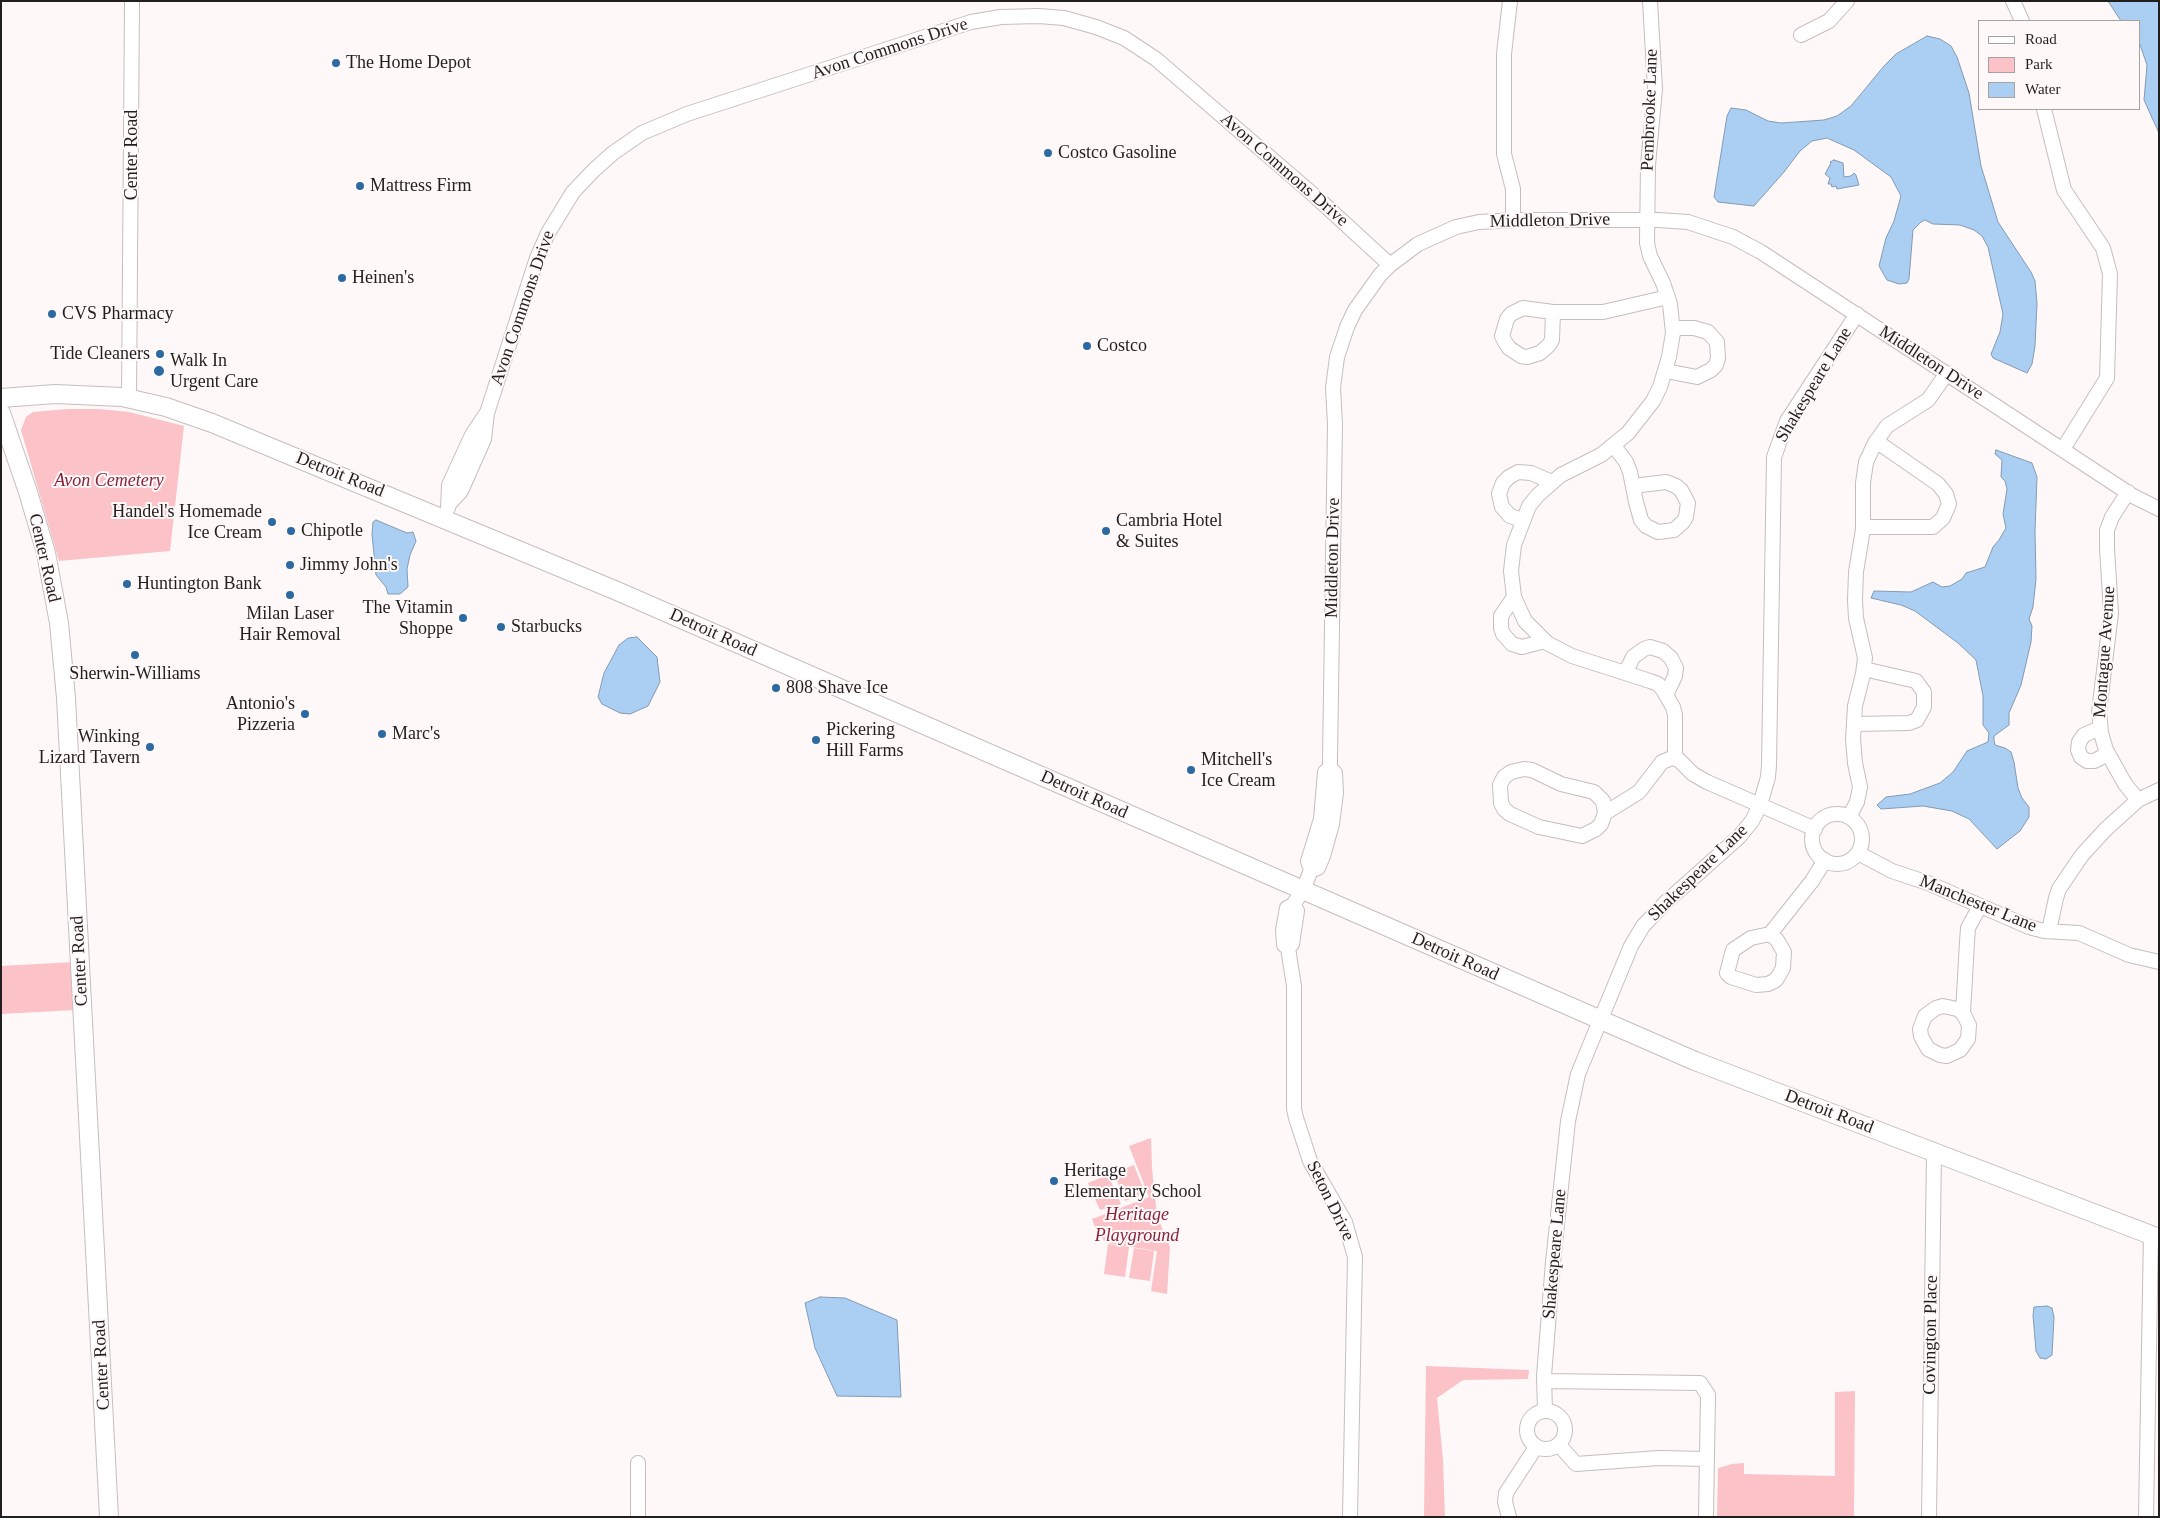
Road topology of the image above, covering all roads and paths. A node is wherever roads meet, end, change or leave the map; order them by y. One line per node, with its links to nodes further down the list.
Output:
1 (132, 1): 19 (street, Center Road)
2 (1510, 1): 10 (street)
3 (1650, 1): 9 (street, Pembrooke Lane)
4 (1847, 1): 7 (street)
5 (2013, 1): 6 (street)
6 (2022, 20)
7 (1801, 35)
8 (2044, 110): 23 (street)
9 (1648, 219): 10 (street, Middleton Drive); 12 (street, Pembrooke Lane); 14 (street, Middleton Drive)
10 (1513, 220): 11 (street, Middleton Drive)
11 (1390, 265): 28 (street, Avon Commons Drive); 48 (street, Middleton Drive)
12 (1668, 298): 13 (street); 15 (street, Pembrooke Lane)
13 (1554, 312)
14 (1857, 314): 17 (street, Middleton Drive); 42 (street, Shakespeare Lane)
15 (1673, 328): 16 (street); 16 (street)
16 (1666, 371): 22 (street)
17 (1947, 373): 21 (street); 23 (street, Middleton Drive)
18 (1, 398): 19 (main road, Detroit Road)
19 (129, 398): 28 (main road, Detroit Road)
20 (1, 413): 63 (main road, Center Road)
21 (1876, 441): 30 (street); 30 (street)
22 (1614, 446): 24 (street); 25 (street)
23 (2062, 449): 26 (street, Middleton Drive)
24 (1552, 482): 29 (street); 29 (street)
25 (1633, 486)
26 (2128, 492): 27 (street, Middleton Drive); 37 (street, Montague Avenue)
27 (2159, 509)
28 (447, 511): 48 (main road, Detroit Road)
29 (1522, 520): 31 (street)
30 (1863, 527): 33 (street)
31 (1514, 597): 32 (street); 32 (street)
32 (1545, 641): 34 (street)
33 (1864, 669): 36 (street); 36 (street)
34 (1626, 672): 35 (street); 35 (street)
35 (1666, 695): 39 (street)
36 (1854, 724): 44 (street)
37 (2100, 728): 38 (street, Montague Avenue); 38 (street, Montague Avenue)
38 (2108, 754): 41 (street, Montague Avenue)
39 (1675, 759): 42 (street); 43 (street)
40 (2159, 790): 41 (street)
41 (2138, 800): 50 (street)
42 (1760, 806): 45 (street); 54 (street, Shakespeare Lane)
43 (1605, 813): 43 (street)
44 (1849, 817): 45 (street); 46 (street)
45 (1815, 829): 47 (street)
46 (1858, 853): 47 (street); 49 (street, Manchester Lane)
47 (1825, 860): 51 (street)
48 (1303, 890): 54 (main road, Detroit Road); 65 (street, Seton Drive)
49 (1980, 906): 50 (street, Manchester Lane); 53 (street)
50 (2049, 932): 52 (street, Manchester Lane)
51 (1770, 934)
52 (2159, 962)
53 (1962, 1013)
54 (1601, 1020): 55 (main road, Detroit Road); 57 (street, Shakespeare Lane)
55 (1934, 1153): 56 (main road, Detroit Road); 68 (street, Covington Place)
56 (2155, 1236): 69 (street)
57 (1544, 1381): 58 (street, Shakespeare Lane); 61 (street)
58 (1545, 1411): 59 (street); 60 (street)
59 (1559, 1445): 60 (street); 61 (street)
60 (1536, 1447): 66 (street)
61 (1707, 1459): 67 (street)
62 (638, 1463): 64 (street)
63 (109, 1517)
64 (638, 1517)
65 (1350, 1517)
66 (1509, 1517)
67 (1706, 1517)
68 (1929, 1517)
69 (2146, 1517)

